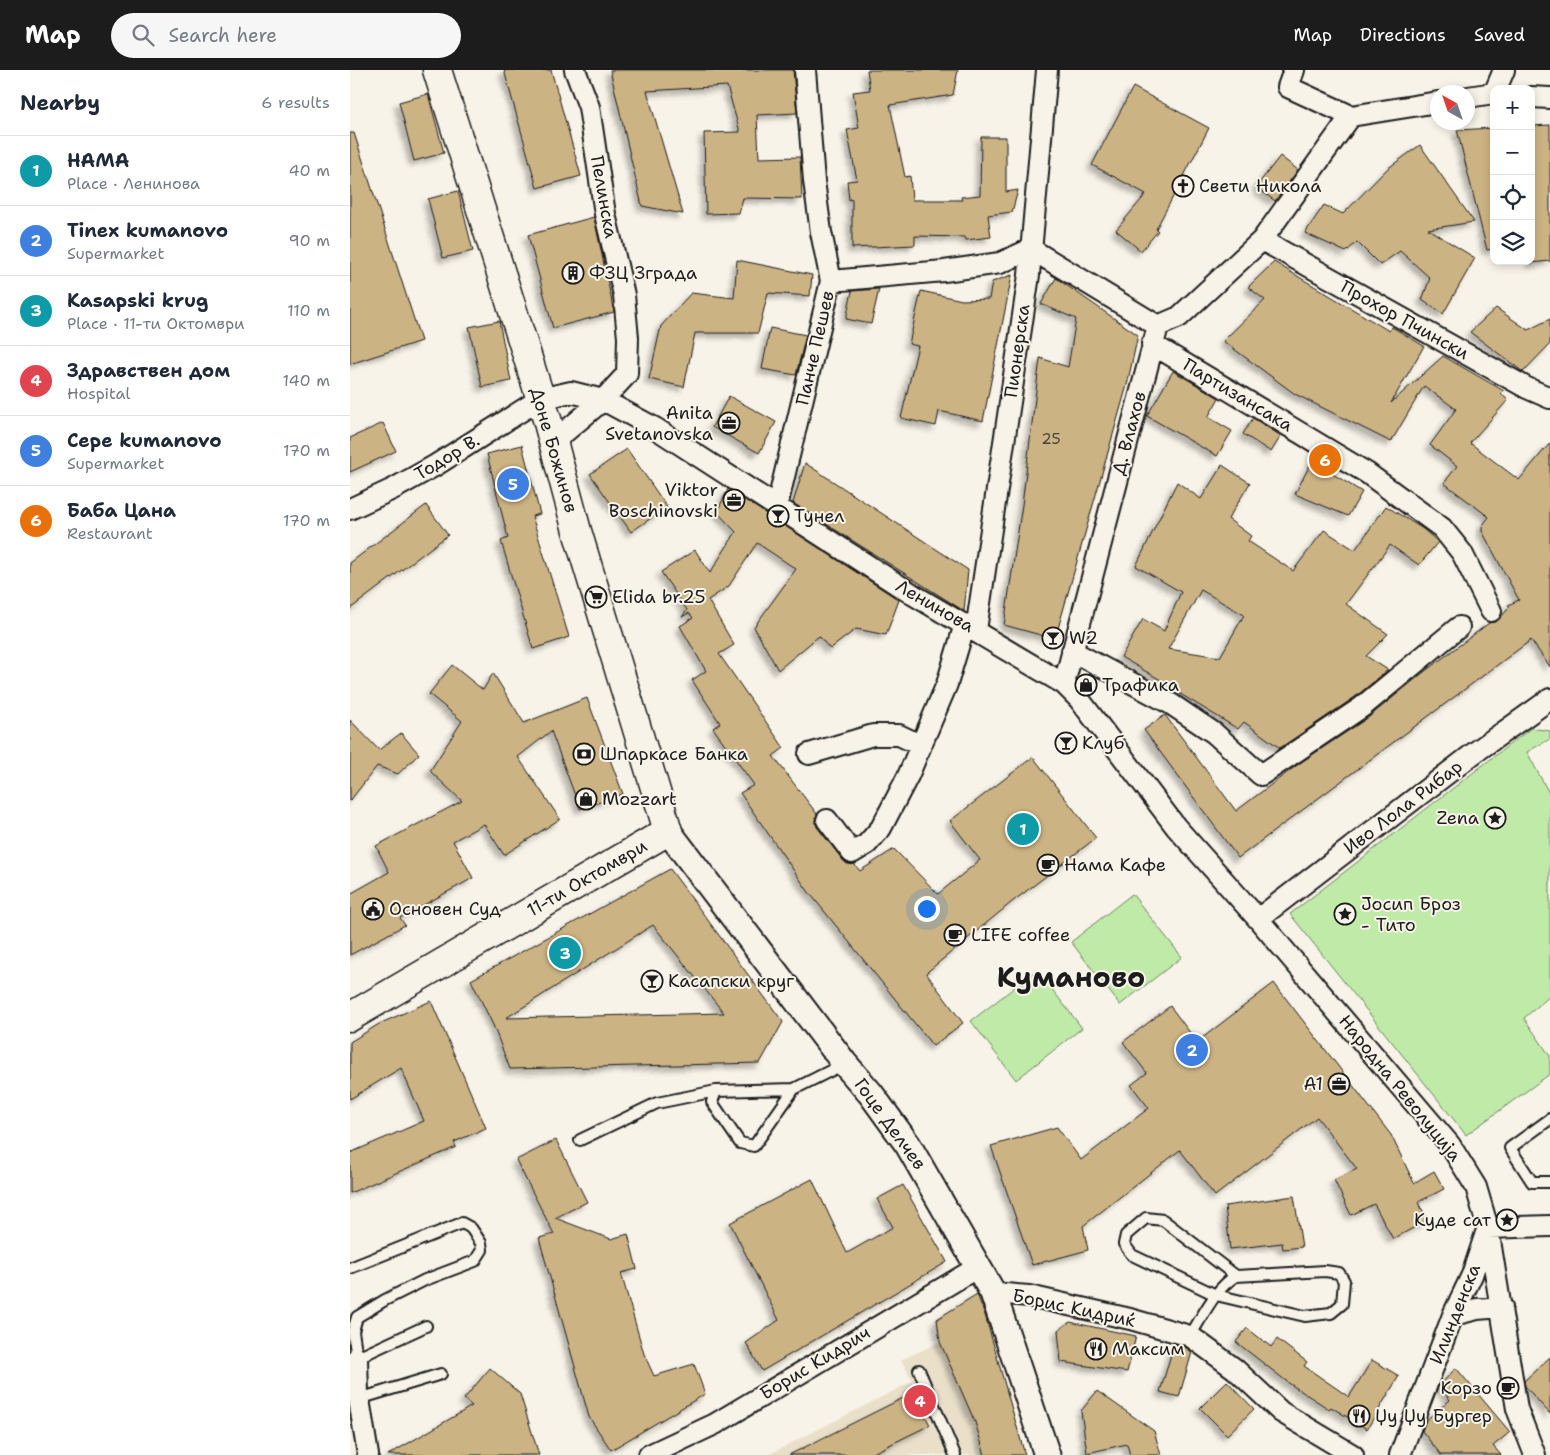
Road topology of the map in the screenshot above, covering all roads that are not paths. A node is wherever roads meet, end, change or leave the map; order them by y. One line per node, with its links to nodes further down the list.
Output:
1 (436, 70): 19 (main road, Доне Божинов)
2 (575, 70): 20 (street, Пелинска)
3 (805, 70): 16 (street, Панче Пешев)
4 (1047, 70): 15 (street, Пионерска)
5 (1294, 70): 13 (street)
6 (1504, 70): 7 (street)
7 (1498, 85)
8 (1490, 94): 9 (street)
9 (1475, 96)
10 (1535, 96): 11 (street)
11 (1550, 98)
12 (1430, 103): 13 (street)
13 (1351, 116): 14 (street)
14 (1262, 240): 17 (street); 18 (street, Прохор Пчински)
15 (1031, 249): 16 (street); 17 (street); 25 (street, Пионерска)
16 (831, 281): 22 (street, Панче Пешев)
17 (1155, 335): 24 (street, Партизансака); 27 (street, Д. Влахов)
18 (1550, 398)
19 (540, 399): 20 (street, Ленинова); 21 (main road, Доне Божинов); 23 (street, Тодор В.)
20 (603, 400): 21 (street, Пелинска); 22 (street, Ленинова)
21 (553, 442): 33 (main road, Доне Божинов)
22 (777, 506): 25 (street, Ленинова)
23 (350, 508)
24 (1491, 611)
25 (971, 627): 28 (street, Ленинова); 30 (street, Пионерска)
26 (1459, 627): 27 (street)
27 (1072, 651): 28 (street, Д. Влахов)
28 (1064, 684): 34 (street, Ленинова)
29 (1550, 699): 34 (street, Иво Лола Рибар)
30 (920, 745): 31 (street); 32 (street, Пионерска)
31 (809, 754)
32 (827, 820)
33 (668, 830): 35 (main road, 11-ти Октомври); 36 (street, Гоце Делчев)
34 (1258, 919): 43 (street, Народна Револуција)
35 (350, 1017)
36 (845, 1064): 37 (lane); 44 (street, Гоце Делчев)
37 (794, 1089): 38 (lane); 38 (lane)
38 (716, 1091): 40 (lane)
39 (1550, 1119): 41 (lane)
40 (580, 1140)
41 (1550, 1182)
42 (1550, 1226): 43 (street)
43 (1488, 1228): 49 (street, Народна Револуција); 50 (street, Илинденска)
44 (978, 1267): 47 (street, Гоце Делчев); 58 (street, Борис Кидрич)
45 (350, 1268): 53 (lane)
46 (1236, 1276): 48 (lane); 48 (lane); 48 (lane)
47 (993, 1293): 52 (street, Борис Кидриќ); 60 (street, Гоце Делчев)
48 (1216, 1296): 52 (lane)
49 (1502, 1307): 50 (street); 63 (street, Народна Револуција)
50 (1453, 1315): 62 (street, Илинденска)
51 (426, 1326): 53 (lane)
52 (1190, 1336): 61 (street, Борис Кидриќ)
53 (358, 1358): 56 (street)
54 (919, 1370): 59 (lane)
55 (441, 1374): 56 (lane)
56 (359, 1399): 57 (street)
57 (368, 1455)
58 (649, 1455)
59 (955, 1455)
60 (1047, 1455)
61 (1353, 1455)
62 (1400, 1455)
63 (1535, 1455)

